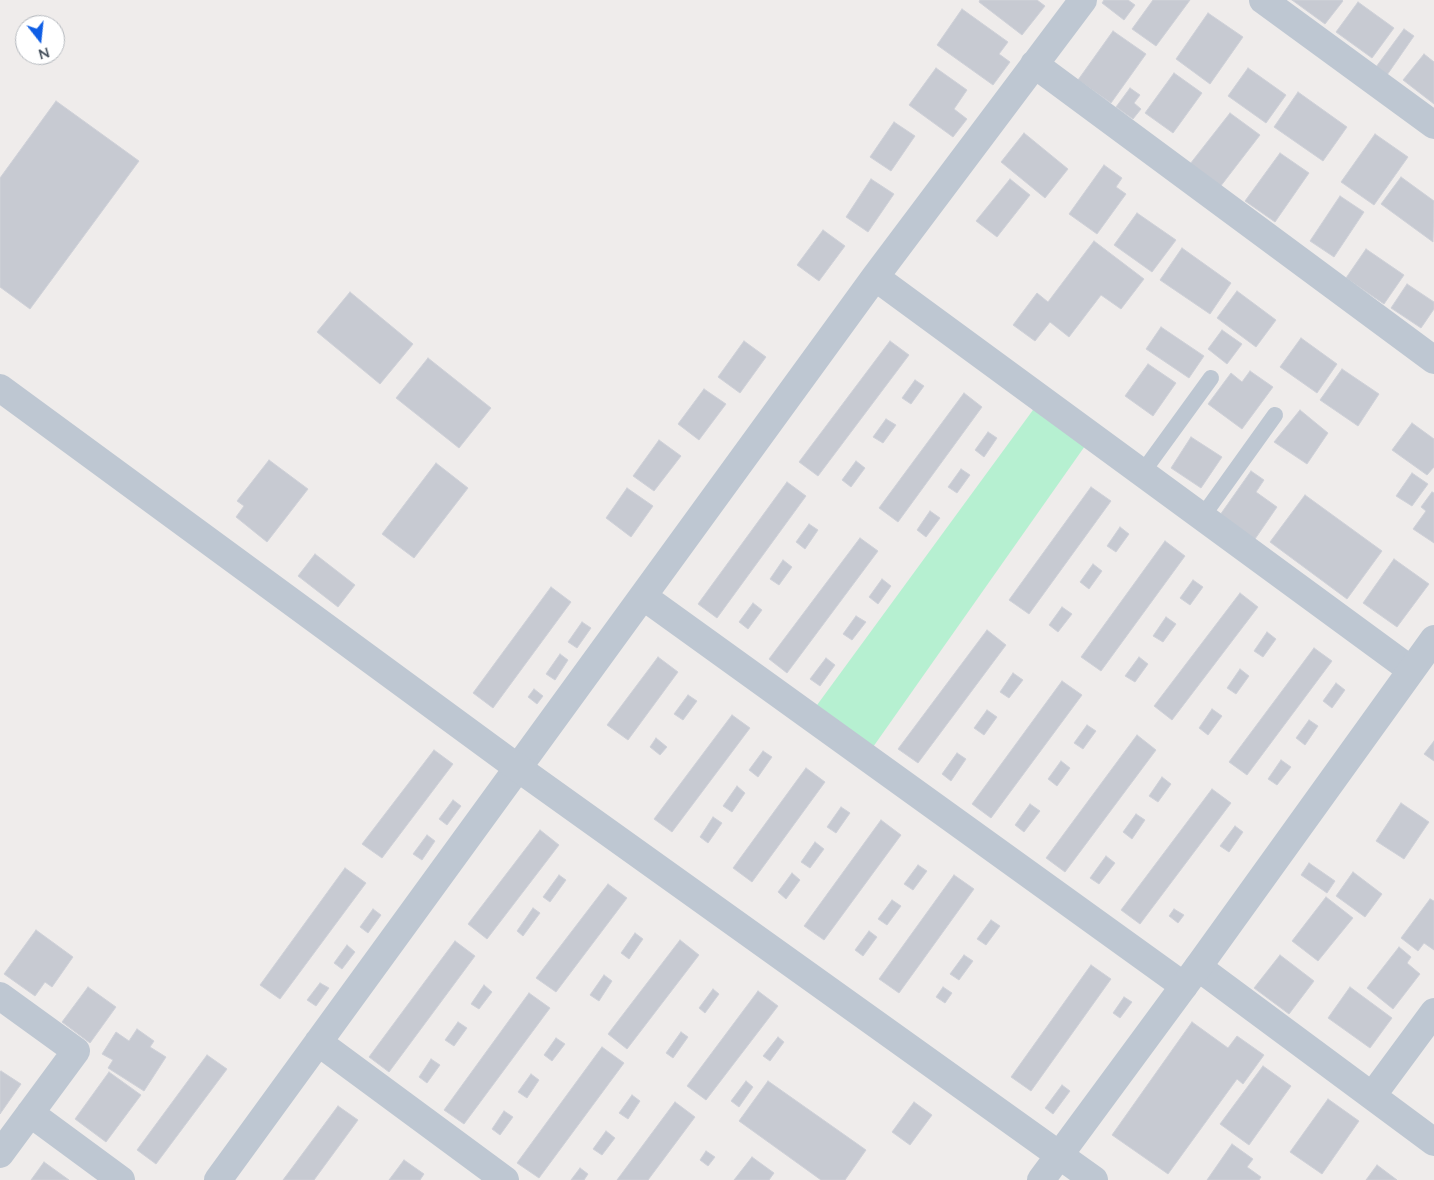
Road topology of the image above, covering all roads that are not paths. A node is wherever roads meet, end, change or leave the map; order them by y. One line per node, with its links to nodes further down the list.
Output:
1 (1083, 0): 3 (street)
2 (1263, 0): 4 (street)
3 (1034, 64): 5 (street); 6 (street)
4 (1434, 125)
5 (875, 278): 10 (street); 12 (street)
6 (1434, 360)
7 (1211, 378): 10 (lane)
8 (0, 388): 15 (street)
9 (1275, 415): 11 (lane)
10 (1142, 473): 11 (street)
11 (1202, 517): 14 (street)
12 (644, 597): 15 (street); 16 (street)
13 (1434, 639): 14 (street)
14 (1411, 670): 16 (street)
15 (518, 768): 19 (street); 24 (street)
16 (1191, 977): 20 (street); 24 (street)
17 (0, 996): 21 (street)
18 (1434, 1012): 20 (street)
19 (318, 1042): 26 (street); 27 (street)
20 (1372, 1096): 22 (street)
21 (30, 1113): 23 (street); 25 (street)
22 (1434, 1142)
23 (0, 1154)
24 (1060, 1155): 28 (street); 29 (street)
25 (121, 1180)
26 (218, 1180)
27 (505, 1180)
28 (1041, 1180)
29 (1094, 1180)

